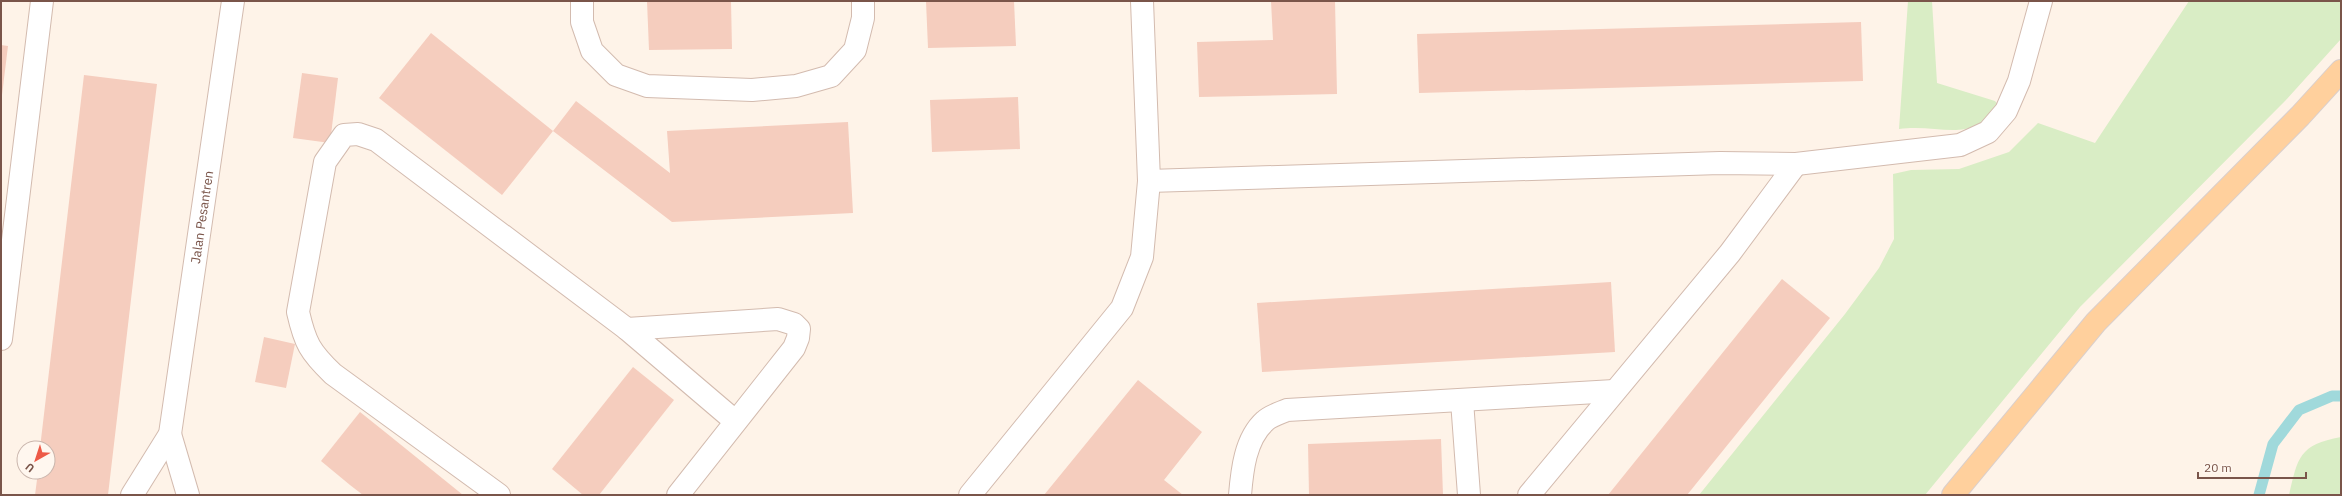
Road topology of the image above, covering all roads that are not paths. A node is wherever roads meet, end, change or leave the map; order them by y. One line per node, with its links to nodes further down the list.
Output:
1 (42, 1): 11 (street)
2 (233, 1): 15 (street, Jalan Pesantren)
3 (582, 1): 4 (street)
4 (863, 1)
5 (1142, 1): 9 (street)
6 (2041, 1): 8 (street)
7 (2341, 71): 24 (main road)
8 (1796, 164): 9 (street); 12 (street)
9 (1149, 181): 20 (street)
10 (626, 329): 14 (street); 14 (street); 18 (street)
11 (1, 339)
12 (1614, 391): 13 (street); 23 (street)
13 (1462, 401): 21 (street); 22 (street)
14 (735, 422): 19 (street)
15 (170, 434): 16 (street); 17 (street)
16 (132, 495)
17 (188, 495)
18 (499, 495)
19 (678, 495)
20 (970, 495)
21 (1240, 495)
22 (1469, 495)
23 (1529, 495)
24 (1953, 495)

